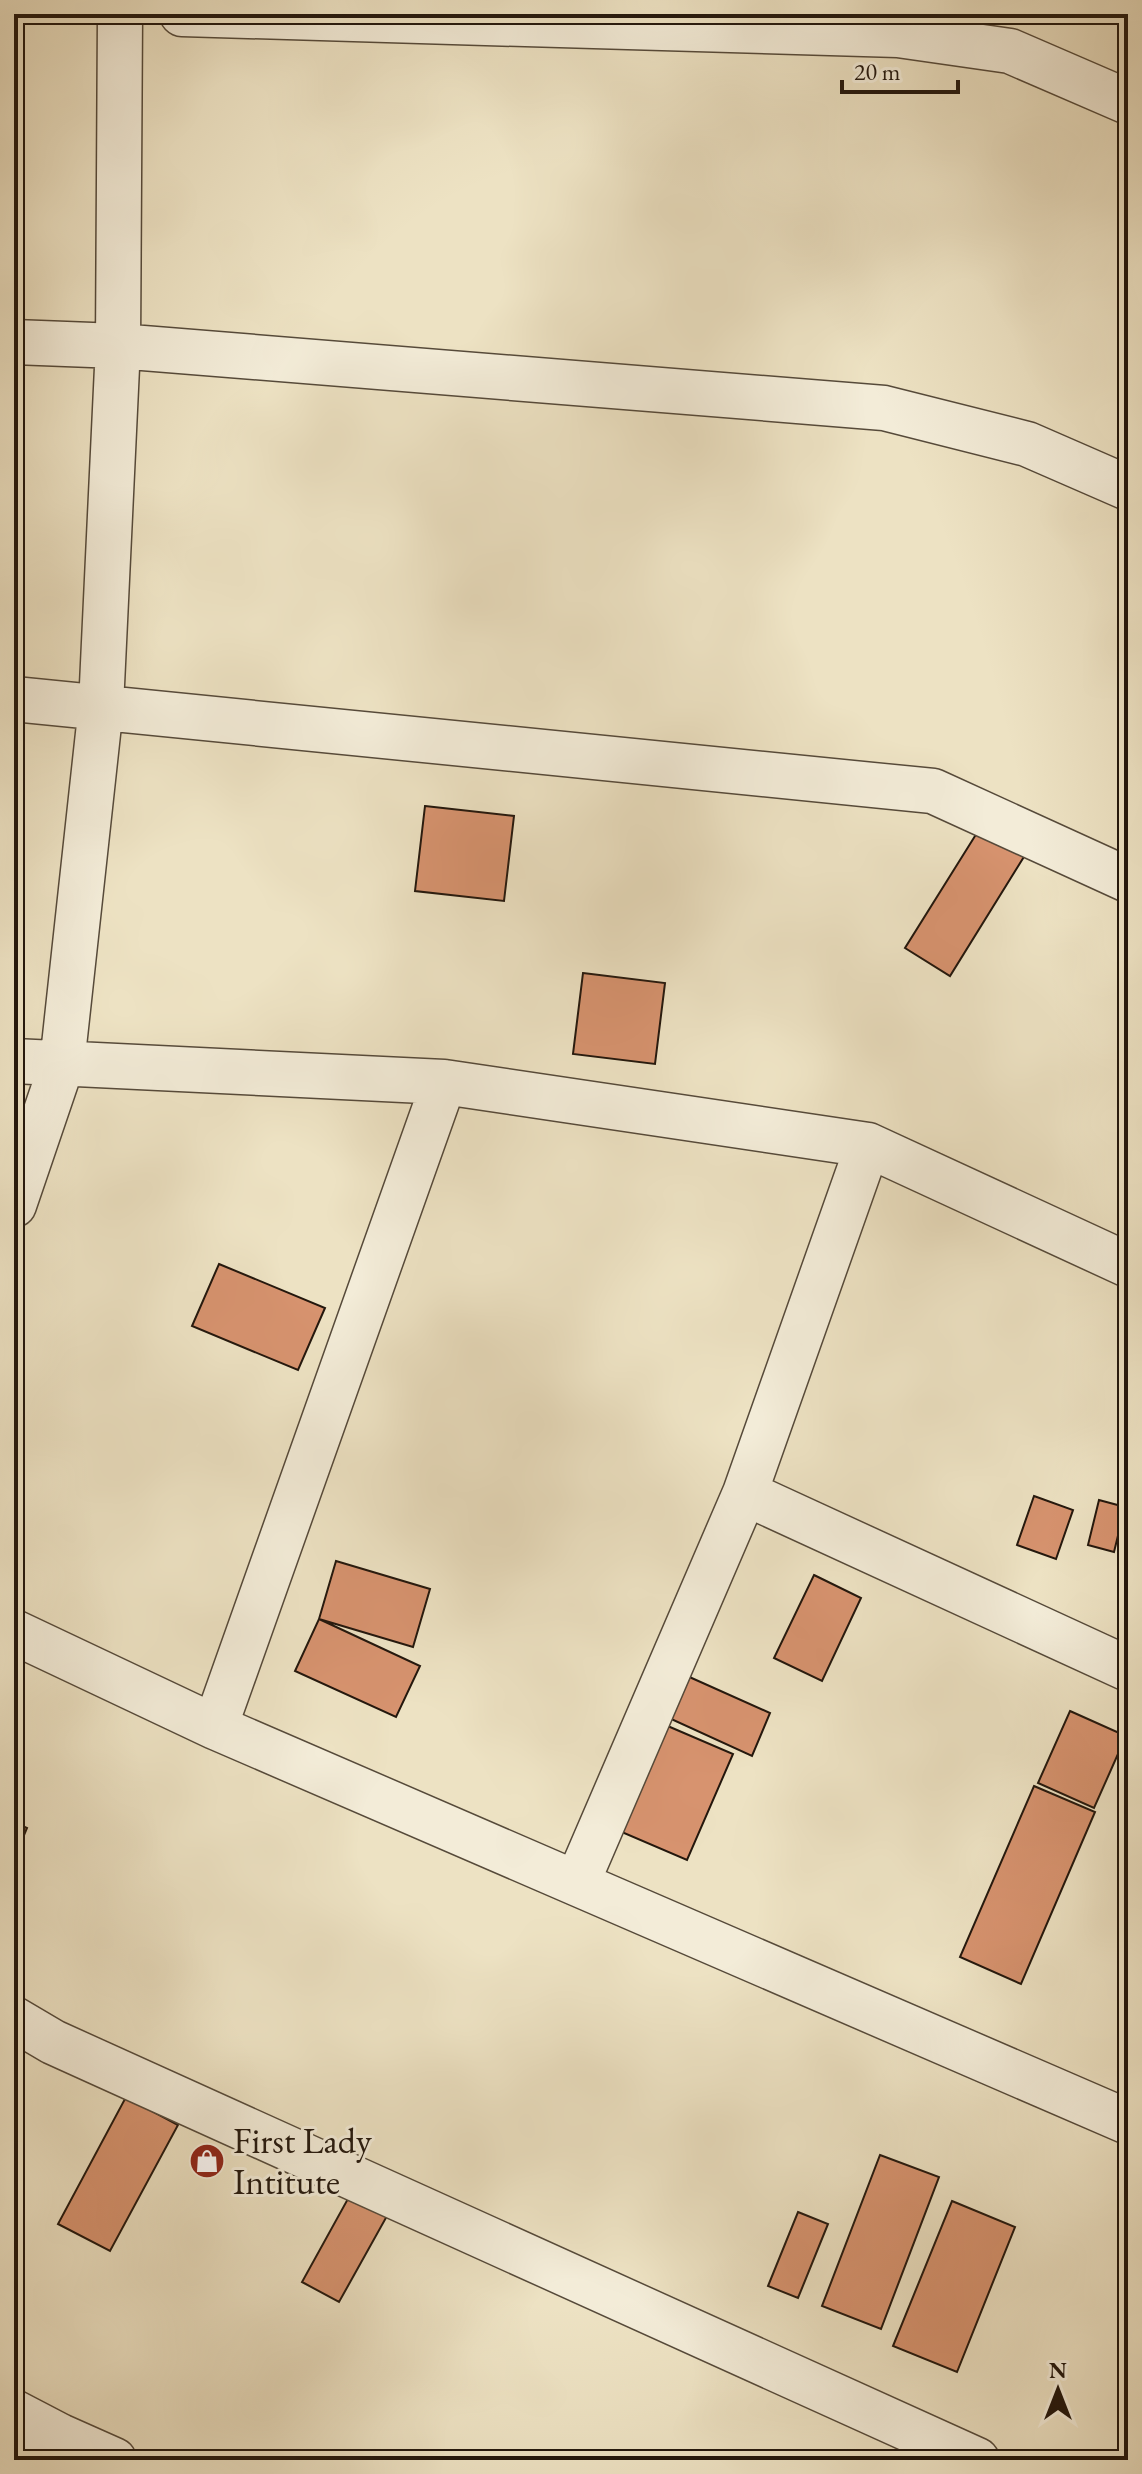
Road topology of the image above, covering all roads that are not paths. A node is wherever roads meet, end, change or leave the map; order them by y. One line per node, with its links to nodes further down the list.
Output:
1 (120, 14): 5 (street)
2 (182, 14): 3 (street)
3 (1128, 102)
4 (14, 342): 5 (street)
5 (118, 346): 6 (street); 8 (street)
6 (1128, 488)
7 (14, 699): 8 (street)
8 (101, 706): 9 (street); 11 (street)
9 (1128, 880)
10 (14, 1061): 11 (street)
11 (62, 1064): 12 (street); 14 (street)
12 (444, 1082): 13 (street); 19 (street)
13 (868, 1145): 15 (street); 16 (street)
14 (14, 1205)
15 (1128, 1265)
16 (745, 1493): 18 (street); 20 (street)
17 (14, 1632): 19 (street)
18 (1128, 1669)
19 (215, 1727): 20 (street)
20 (577, 1883): 22 (street)
21 (14, 2019): 27 (street)
22 (1128, 2122)
23 (14, 2412): 24 (street)
24 (60, 2436): 25 (street); 26 (street)
25 (14, 2459)
26 (114, 2460)
27 (977, 2460)

